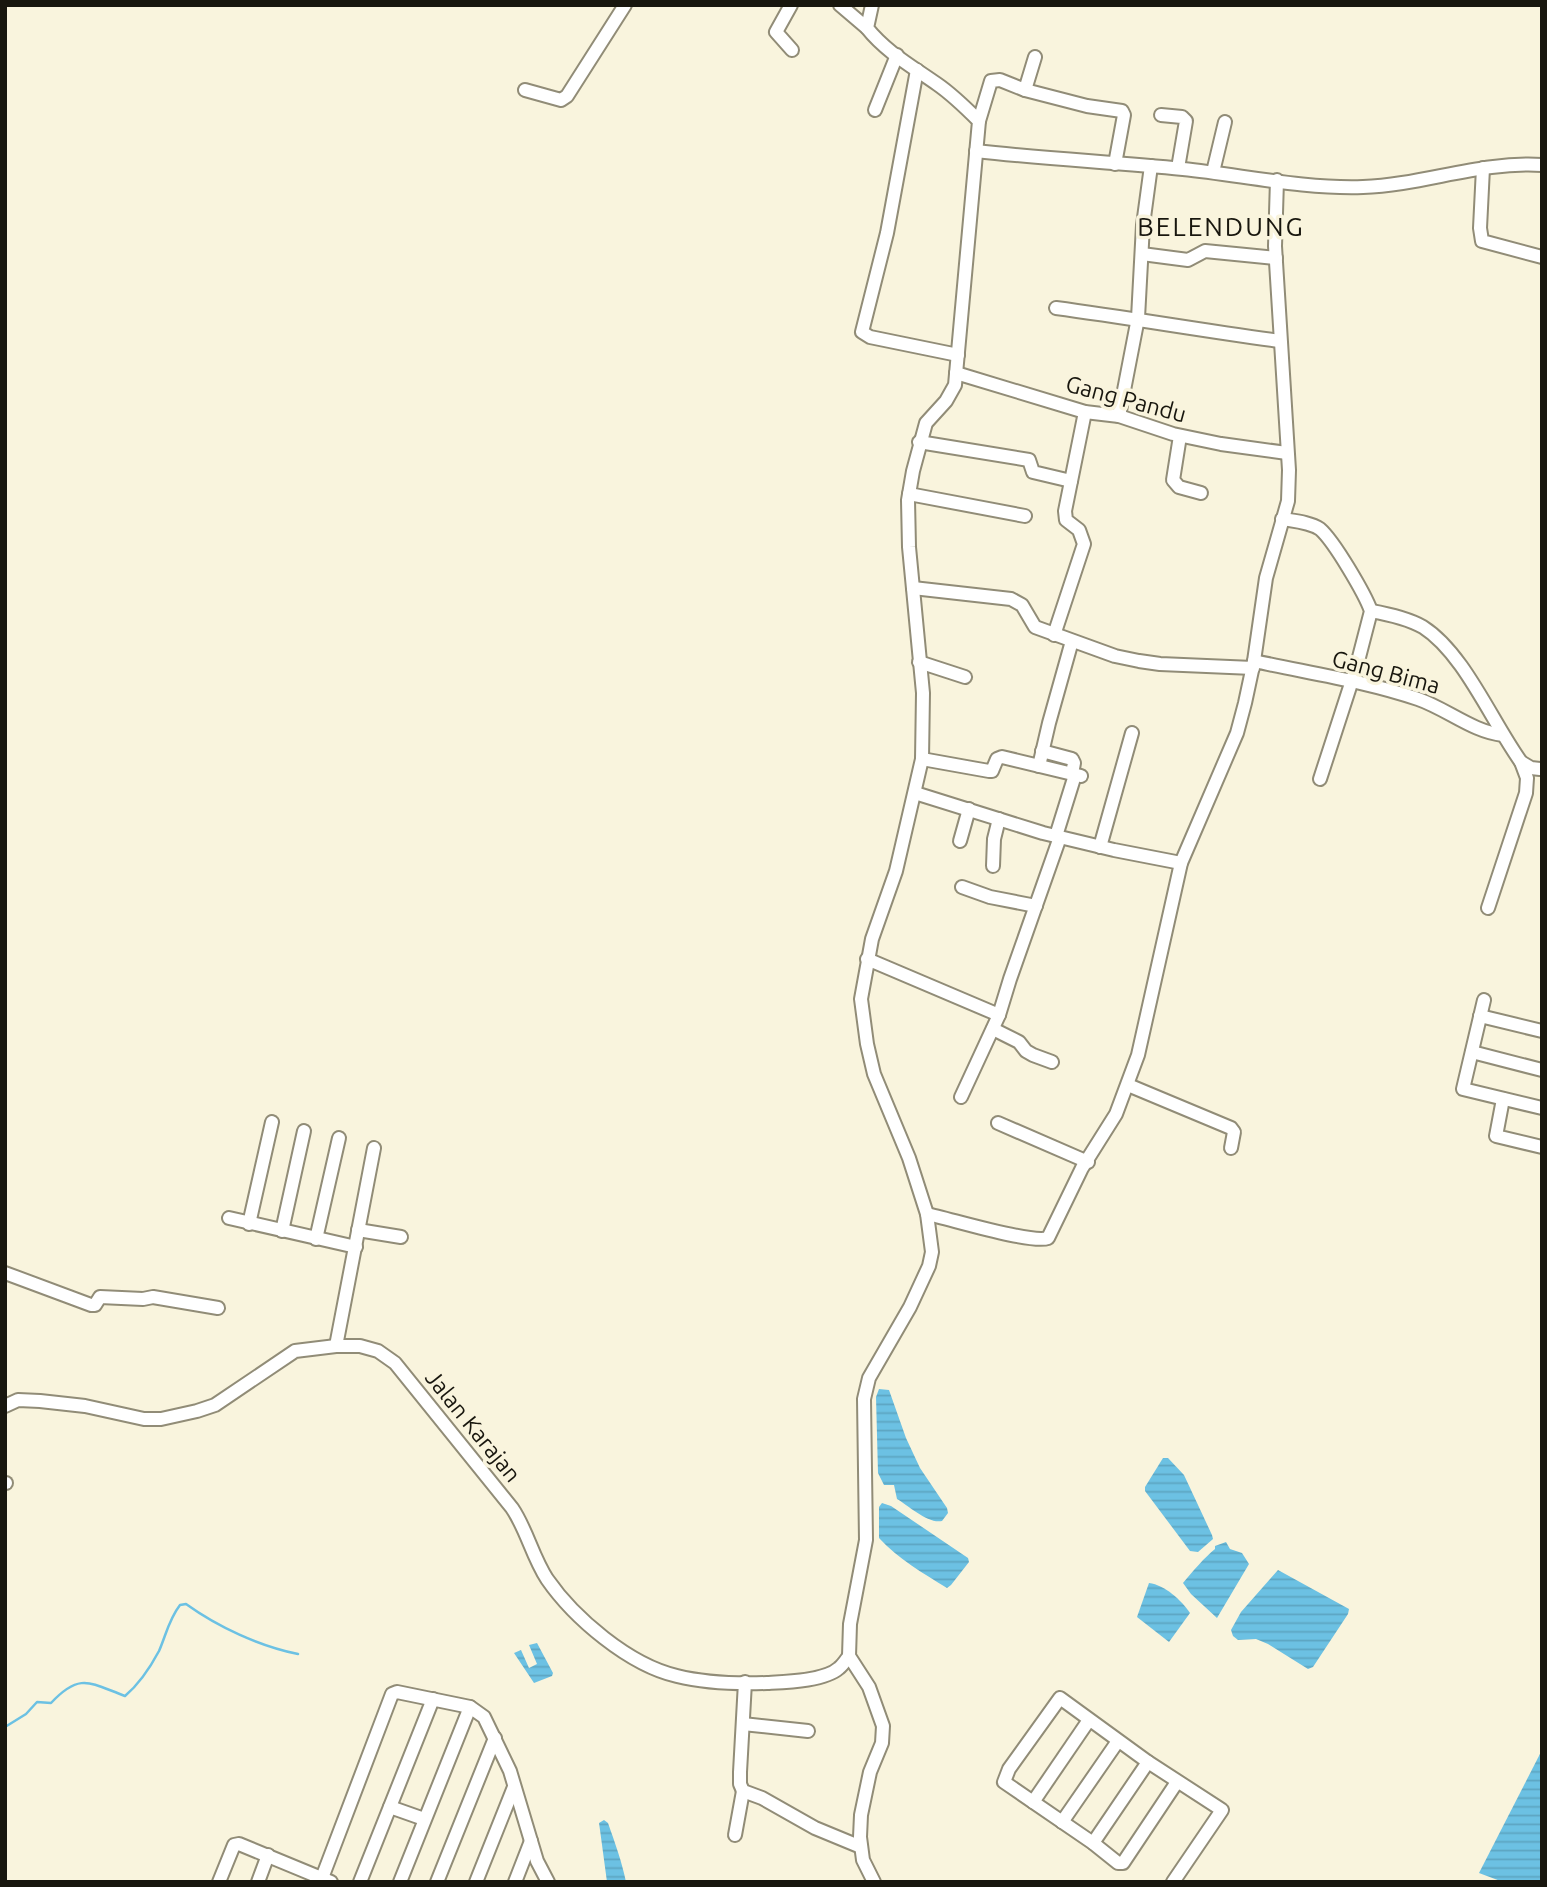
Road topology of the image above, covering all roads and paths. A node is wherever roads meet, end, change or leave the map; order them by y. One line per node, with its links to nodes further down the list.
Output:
1 (625, 5): 10 (street)
2 (791, 5): 6 (street)
3 (841, 5): 5 (street)
4 (872, 5): 5 (street)
5 (867, 28): 7 (street)
6 (792, 50)
7 (897, 55): 9 (street); 12 (street)
8 (1035, 57): 11 (street)
9 (917, 70): 14 (street); 30 (street)
10 (525, 90)
11 (1025, 90): 14 (street); 17 (street)
12 (875, 110)
13 (1161, 115): 20 (street)
14 (979, 121): 16 (street)
15 (1225, 122): 22 (street)
16 (976, 151): 17 (street); 30 (street)
17 (1115, 164): 19 (street)
18 (1542, 165): 21 (street)
19 (1152, 166): 20 (street); 24 (street)
20 (1178, 168): 22 (street)
21 (1483, 168): 23 (street); 25 (street)
22 (1213, 172): 23 (street)
23 (1277, 180): 26 (street)
24 (1142, 254): 26 (street); 28 (street)
25 (1542, 257)
26 (1276, 258): 29 (street)
27 (1056, 308): 28 (street)
28 (1138, 318): 29 (street); 33 (street)
29 (1280, 341): 36 (street)
30 (958, 355): 31 (street)
31 (956, 373): 32 (street, Gang Pandu); 35 (street)
32 (1085, 412): 33 (street, Gang Pandu); 37 (street)
33 (1119, 416): 34 (street, Gang Pandu)
34 (1180, 436): 36 (street, Gang Pandu); 38 (street)
35 (919, 442): 37 (street); 39 (street)
36 (1287, 453): 41 (street)
37 (1071, 481): 44 (street)
38 (1201, 493)
39 (909, 494): 40 (street); 42 (street)
40 (1025, 516)
41 (1282, 519): 43 (street); 47 (street)
42 (913, 588): 44 (street, Gang Bima); 46 (street)
43 (1371, 611): 49 (street); 51 (street)
44 (1054, 635): 45 (street, Gang Bima)
45 (1072, 641): 47 (street, Gang Bima); 52 (street)
46 (919, 662): 48 (street); 53 (street)
47 (1253, 664): 49 (street, Gang Bima); 65 (street)
48 (965, 677)
49 (1351, 681): 51 (street, Gang Bima); 58 (street)
50 (1132, 733): 64 (street)
51 (1503, 735): 54 (street)
52 (1042, 751): 55 (street); 57 (street)
53 (922, 759): 55 (street); 59 (street)
54 (1521, 762): 56 (street); 69 (street)
55 (1039, 766): 57 (street)
56 (1540, 769)
57 (1076, 775): 62 (street)
58 (1320, 779)
59 (915, 793): 60 (street); 70 (street)
60 (969, 809): 61 (street); 63 (street)
61 (999, 819): 62 (street); 66 (street)
62 (1058, 836): 64 (street); 68 (street)
63 (960, 841)
64 (1101, 847): 65 (street)
65 (1181, 863): 79 (street)
66 (993, 866)
67 (962, 887): 68 (street)
68 (1036, 906): 72 (street)
69 (1488, 908)
70 (867, 959): 72 (street); 91 (street)
71 (1484, 1000): 73 (street)
72 (999, 1015): 74 (street)
73 (1480, 1016): 75 (street); 76 (street)
74 (993, 1029): 77 (street); 80 (street)
75 (1542, 1031)
76 (1472, 1052): 78 (street); 81 (street)
77 (1052, 1062)
78 (1542, 1070)
79 (1128, 1085): 89 (street); 90 (street)
80 (961, 1097)
81 (1503, 1099): 82 (street); 87 (street)
82 (1542, 1108)
83 (272, 1122): 93 (street)
84 (998, 1123): 90 (street)
85 (304, 1132): 95 (street)
86 (339, 1139): 97 (street)
87 (1542, 1147)
88 (374, 1148): 94 (street)
89 (1231, 1148)
90 (1088, 1162): 91 (street)
91 (928, 1214): 103 (street)
92 (229, 1218): 93 (street)
93 (249, 1224): 95 (street)
94 (358, 1230): 96 (street); 98 (street)
95 (282, 1231): 97 (street)
96 (401, 1237)
97 (316, 1239): 98 (street)
98 (356, 1247): 101 (street)
99 (5, 1273): 100 (street)
100 (218, 1308)
101 (336, 1346): 102 (street, Jalan Karajan); 104 (street, Jalan Karajan)
102 (5, 1406)
103 (849, 1656): 104 (street, Jalan Karajan); 124 (street)
104 (745, 1682): 108 (street)
105 (433, 1699): 106 (street); 118 (street); 127 (street)
106 (470, 1707): 110 (street); 119 (street)
107 (1089, 1720): 111 (street); 116 (street); 116 (street)
108 (743, 1724): 109 (street); 115 (street)
109 (808, 1731)
110 (495, 1738): 114 (street); 132 (street)
111 (1118, 1741): 112 (street); 120 (street)
112 (1148, 1762): 113 (street); 123 (street)
113 (1177, 1782): 117 (street); 123 (street)
114 (514, 1787): 122 (street); 133 (street)
115 (743, 1791): 121 (street); 124 (street)
116 (1033, 1802): 120 (street)
117 (1216, 1806): 137 (street); 138 (street)
118 (390, 1807): 119 (street); 130 (street)
119 (424, 1819): 131 (street)
120 (1062, 1822): 123 (street)
121 (734, 1835)
122 (531, 1841): 134 (street); 135 (street)
123 (1093, 1843)
124 (861, 1847): 136 (street)
125 (268, 1854): 126 (street); 128 (street); 129 (street)
126 (301, 1876): 127 (street)
127 (327, 1880)
128 (219, 1882)
129 (258, 1882)
130 (360, 1882)
131 (400, 1882)
132 (437, 1882)
133 (476, 1882)
134 (515, 1882)
135 (548, 1882)
136 (874, 1882)
137 (1163, 1882)
138 (1173, 1882)

